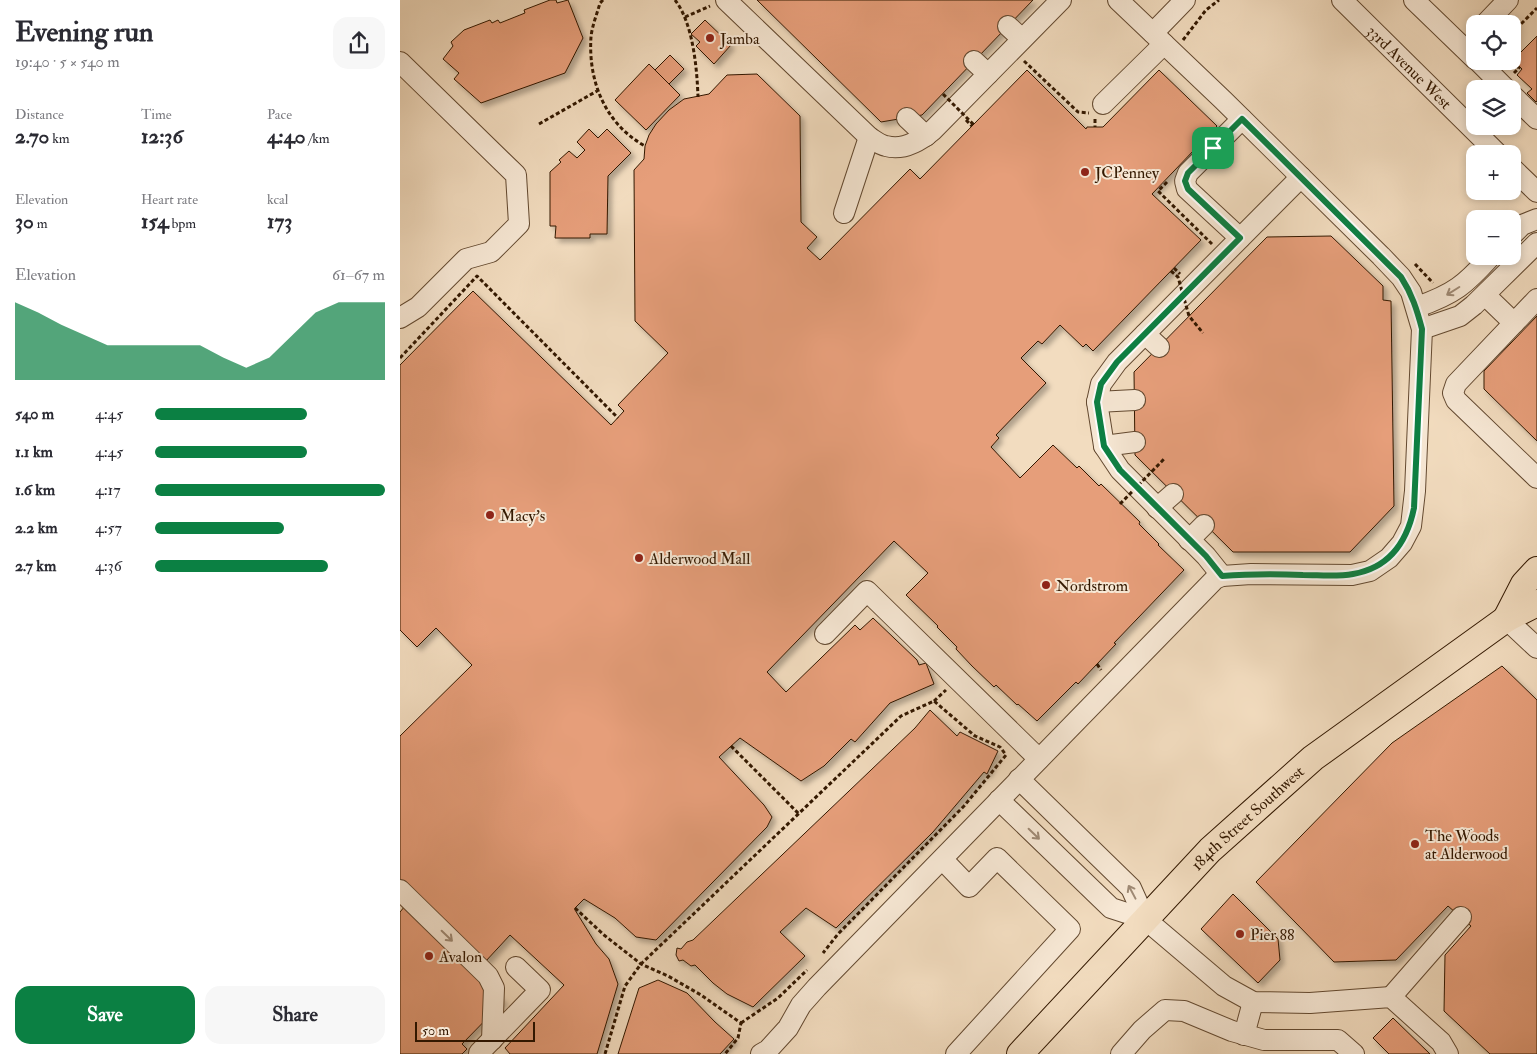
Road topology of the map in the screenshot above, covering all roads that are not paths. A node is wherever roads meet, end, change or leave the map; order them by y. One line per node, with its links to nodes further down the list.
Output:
1 (1118, 0): 9 (street)
2 (1185, 0): 9 (street)
3 (1342, 0): 21 (street, 33rd Avenue West)
4 (1414, 0): 10 (street)
5 (1508, 0): 8 (street)
6 (719, 2): 20 (street)
7 (1053, 3): 19 (street)
8 (1494, 15)
9 (1166, 39): 15 (street); 17 (street)
10 (1466, 43)
11 (400, 62): 34 (street)
12 (1487, 70): 13 (street)
13 (1497, 80)
14 (1521, 104): 18 (street)
15 (1099, 109)
16 (907, 118): 19 (street)
17 (1242, 119): 22 (street); 29 (street)
18 (1537, 119)
19 (926, 136): 20 (street)
20 (868, 137): 25 (street)
21 (1489, 145)
22 (1301, 177): 29 (street); 33 (street)
23 (1521, 177): 24 (street)
24 (1537, 192)
25 (844, 213)
26 (1537, 219): 27 (street)
27 (1521, 226)
28 (1537, 243): 31 (street)
29 (1239, 248): 38 (street)
30 (1483, 265): 33 (street, one-way to 33)
31 (1485, 295): 35 (street); 36 (street)
32 (1537, 299): 35 (street)
33 (1417, 307): 36 (street)
34 (400, 318)
35 (1514, 323): 41 (street)
36 (1422, 329): 47 (street)
37 (1135, 400): 38 (street)
38 (1097, 402): 40 (street)
39 (1135, 442): 40 (street)
40 (1104, 446): 43 (street)
41 (1537, 478)
42 (1172, 494): 43 (street)
43 (1158, 508): 45 (street)
44 (1204, 525): 45 (street)
45 (1189, 540): 47 (street)
46 (1537, 570): 49 (main road, 184th Street Southwest)
47 (1222, 576): 52 (street)
48 (1537, 603): 49 (main road, 184th Street Southwest)
49 (1506, 619): 51 (street); 58 (main road, 184th Street Southwest)
50 (825, 634): 52 (street)
51 (1537, 648)
52 (1038, 759): 53 (street)
53 (1020, 779): 54 (street); 58 (street, one-way to 53)
54 (1000, 800): 55 (street); 58 (street, one-way to 58)
55 (943, 860): 64 (street); 65 (street)
56 (400, 890): 63 (street, one-way to 63)
57 (1461, 917): 60 (street)
58 (1145, 919): 61 (street); 66 (main road, 184th Street Southwest)
59 (516, 967): 63 (street)
60 (1391, 997): 61 (street); 69 (street)
61 (1253, 1002): 62 (street)
62 (1244, 1035): 67 (street); 68 (street)
63 (483, 1050)
64 (761, 1054)
65 (956, 1054)
66 (1020, 1054)
67 (1120, 1054)
68 (1354, 1054)
69 (1448, 1054)

